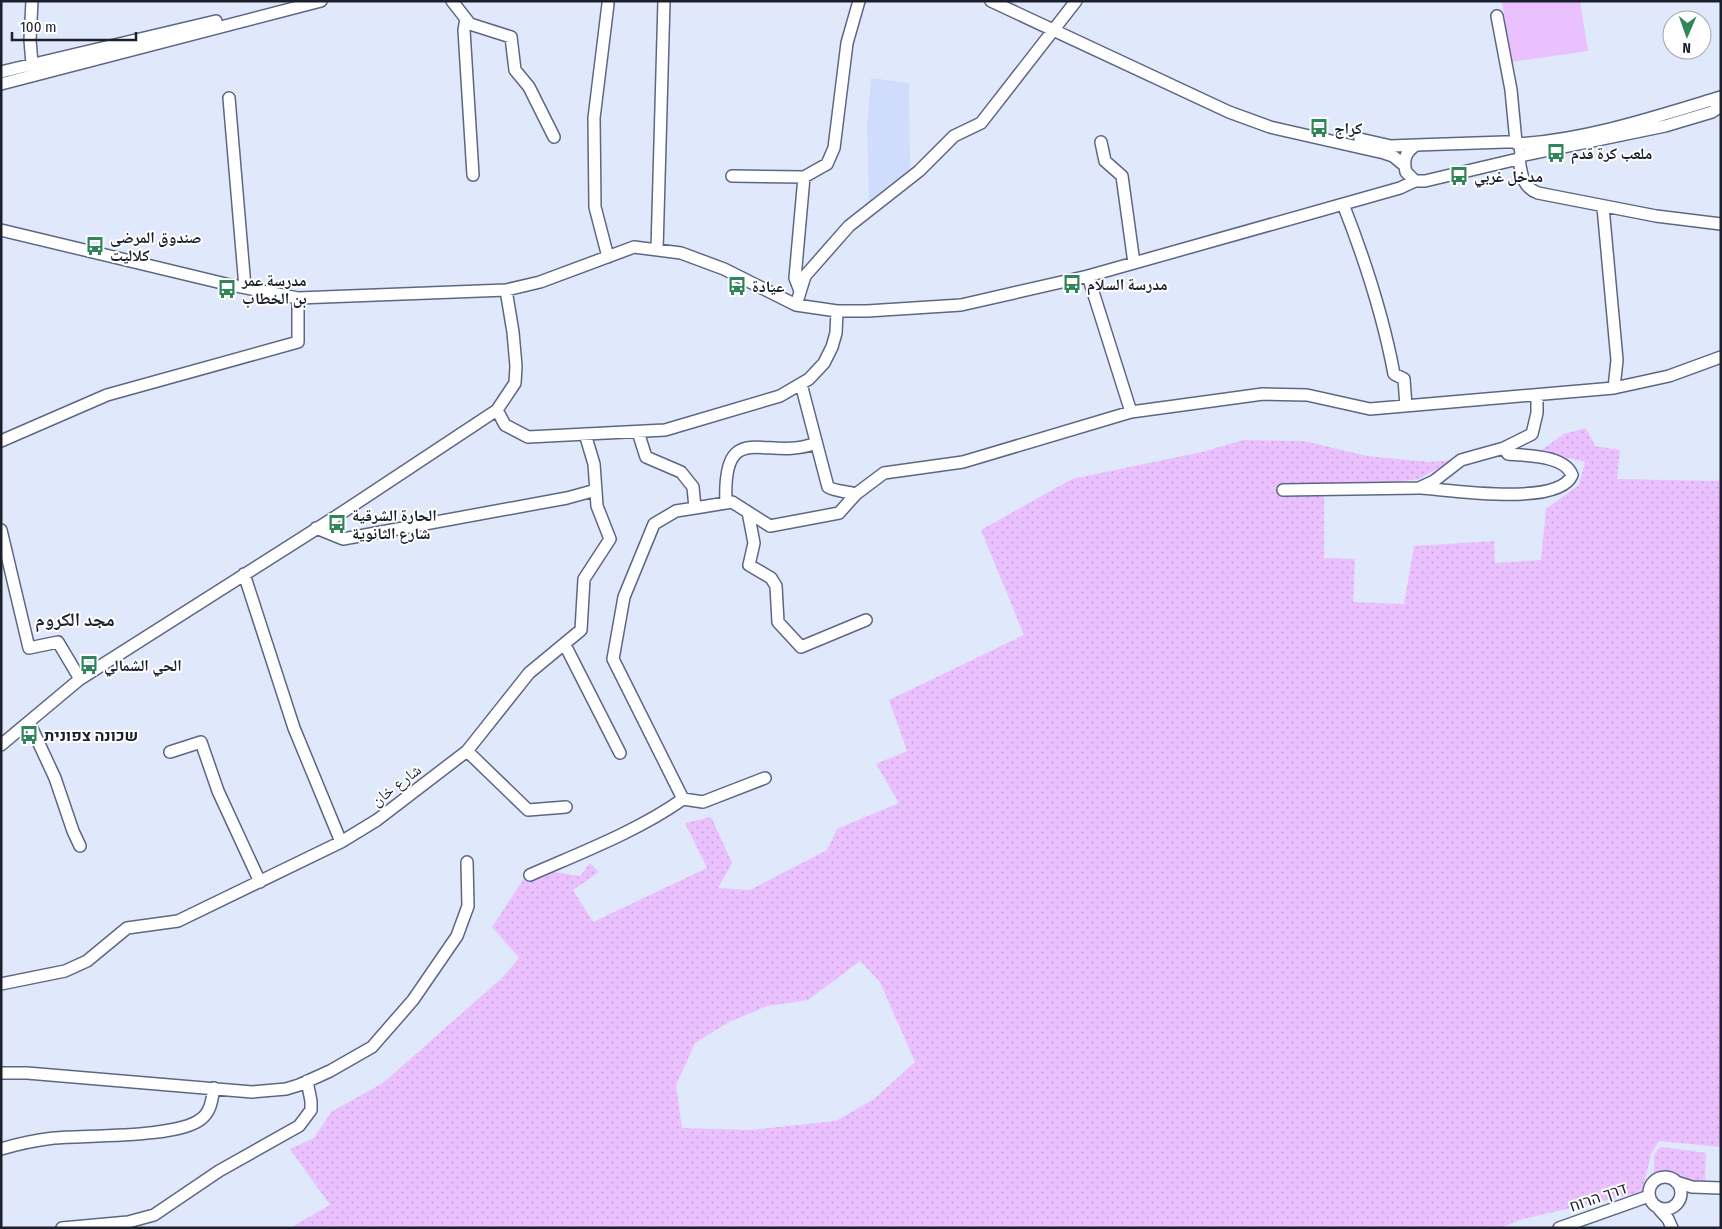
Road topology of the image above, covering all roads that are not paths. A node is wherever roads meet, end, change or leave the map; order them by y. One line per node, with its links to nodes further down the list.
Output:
1 (32, 1): 13 (street)
2 (298, 1): 13 (street)
3 (321, 1): 15 (street)
4 (452, 1): 11 (street)
5 (664, 1): 34 (street)
6 (859, 1): 28 (street)
7 (991, 1): 12 (street)
8 (1076, 1): 12 (street)
9 (608, 4): 35 (street)
10 (1497, 16): 22 (street)
11 (466, 20): 20 (street); 26 (street)
12 (1053, 30): 18 (street); 40 (street)
13 (32, 64): 14 (street)
14 (1, 72)
15 (1, 84)
16 (228, 98): 38 (street)
17 (1721, 98): 22 (street)
18 (1213, 103): 23 (street); 25 (street)
19 (1721, 106): 24 (street)
20 (554, 137)
21 (1101, 142): 36 (street)
22 (1516, 143): 23 (street); 24 (street)
23 (1416, 145): 25 (street)
24 (1516, 159): 29 (street); 31 (street)
25 (1404, 165): 29 (street)
26 (473, 175)
27 (732, 176): 28 (street)
28 (804, 177): 40 (street)
29 (1415, 181): 30 (street)
30 (1343, 204): 36 (street); 48 (street)
31 (1602, 207): 32 (street); 46 (street)
32 (1721, 224)
33 (1, 230): 38 (street)
34 (657, 250): 35 (street); 42 (street)
35 (608, 257): 39 (street)
36 (1134, 263): 37 (street)
37 (1088, 276): 43 (street); 50 (street)
38 (245, 288): 41 (street)
39 (506, 290): 41 (street); 49 (street)
40 (800, 291): 42 (street)
41 (298, 298): 53 (street)
42 (796, 304): 43 (street)
43 (837, 311): 45 (street)
44 (1721, 357): 46 (street)
45 (801, 384): 51 (street); 54 (street)
46 (1614, 388): 47 (street)
47 (1536, 395): 48 (street); 55 (street)
48 (1406, 406): 50 (street)
49 (497, 410): 52 (street); 63 (street)
50 (1131, 412): 59 (street)
51 (638, 432): 52 (street); 61 (street)
52 (585, 434): 57 (street, شارع خان)
53 (1, 440)
54 (816, 443): 59 (street); 60 (street)
55 (1504, 448): 56 (street); 56 (street)
56 (1419, 488): 58 (street)
57 (596, 490): 63 (street); 67 (street, شارع خان)
58 (1283, 490)
59 (856, 494): 62 (street)
60 (726, 503): 61 (street); 62 (street)
61 (695, 508): 75 (street)
62 (748, 512): 66 (street)
63 (316, 528): 65 (street)
64 (1, 530): 68 (street)
65 (244, 574): 68 (street); 77 (street)
66 (866, 620)
67 (565, 645): 71 (street, شارع خان); 73 (street)
68 (80, 680): 69 (street)
69 (29, 722): 70 (street); 78 (street)
70 (1, 745)
71 (467, 751): 76 (street); 77 (street, شارع خان)
72 (170, 752): 81 (street)
73 (620, 753)
74 (765, 778): 75 (street)
75 (682, 799): 80 (street)
76 (566, 807)
77 (341, 842): 81 (street, شارع خان)
78 (80, 846)
79 (467, 862): 84 (street)
80 (530, 875)
81 (260, 882): 82 (street, شارع خان)
82 (1, 984)
83 (1, 1073): 85 (street)
84 (307, 1082): 85 (street); 93 (street)
85 (214, 1088): 86 (street)
86 (1, 1150)
87 (1676, 1182): 88 (street); 90 (street); 91 (street)
88 (1702, 1188): 89 (street); 91 (street)
89 (1721, 1188)
90 (1649, 1196): 92 (street); 94 (street, דרך הרוח)
91 (1677, 1204): 92 (street); 95 (street)
92 (1659, 1208): 95 (street)
93 (62, 1228)
94 (1558, 1228)
95 (1672, 1228)

